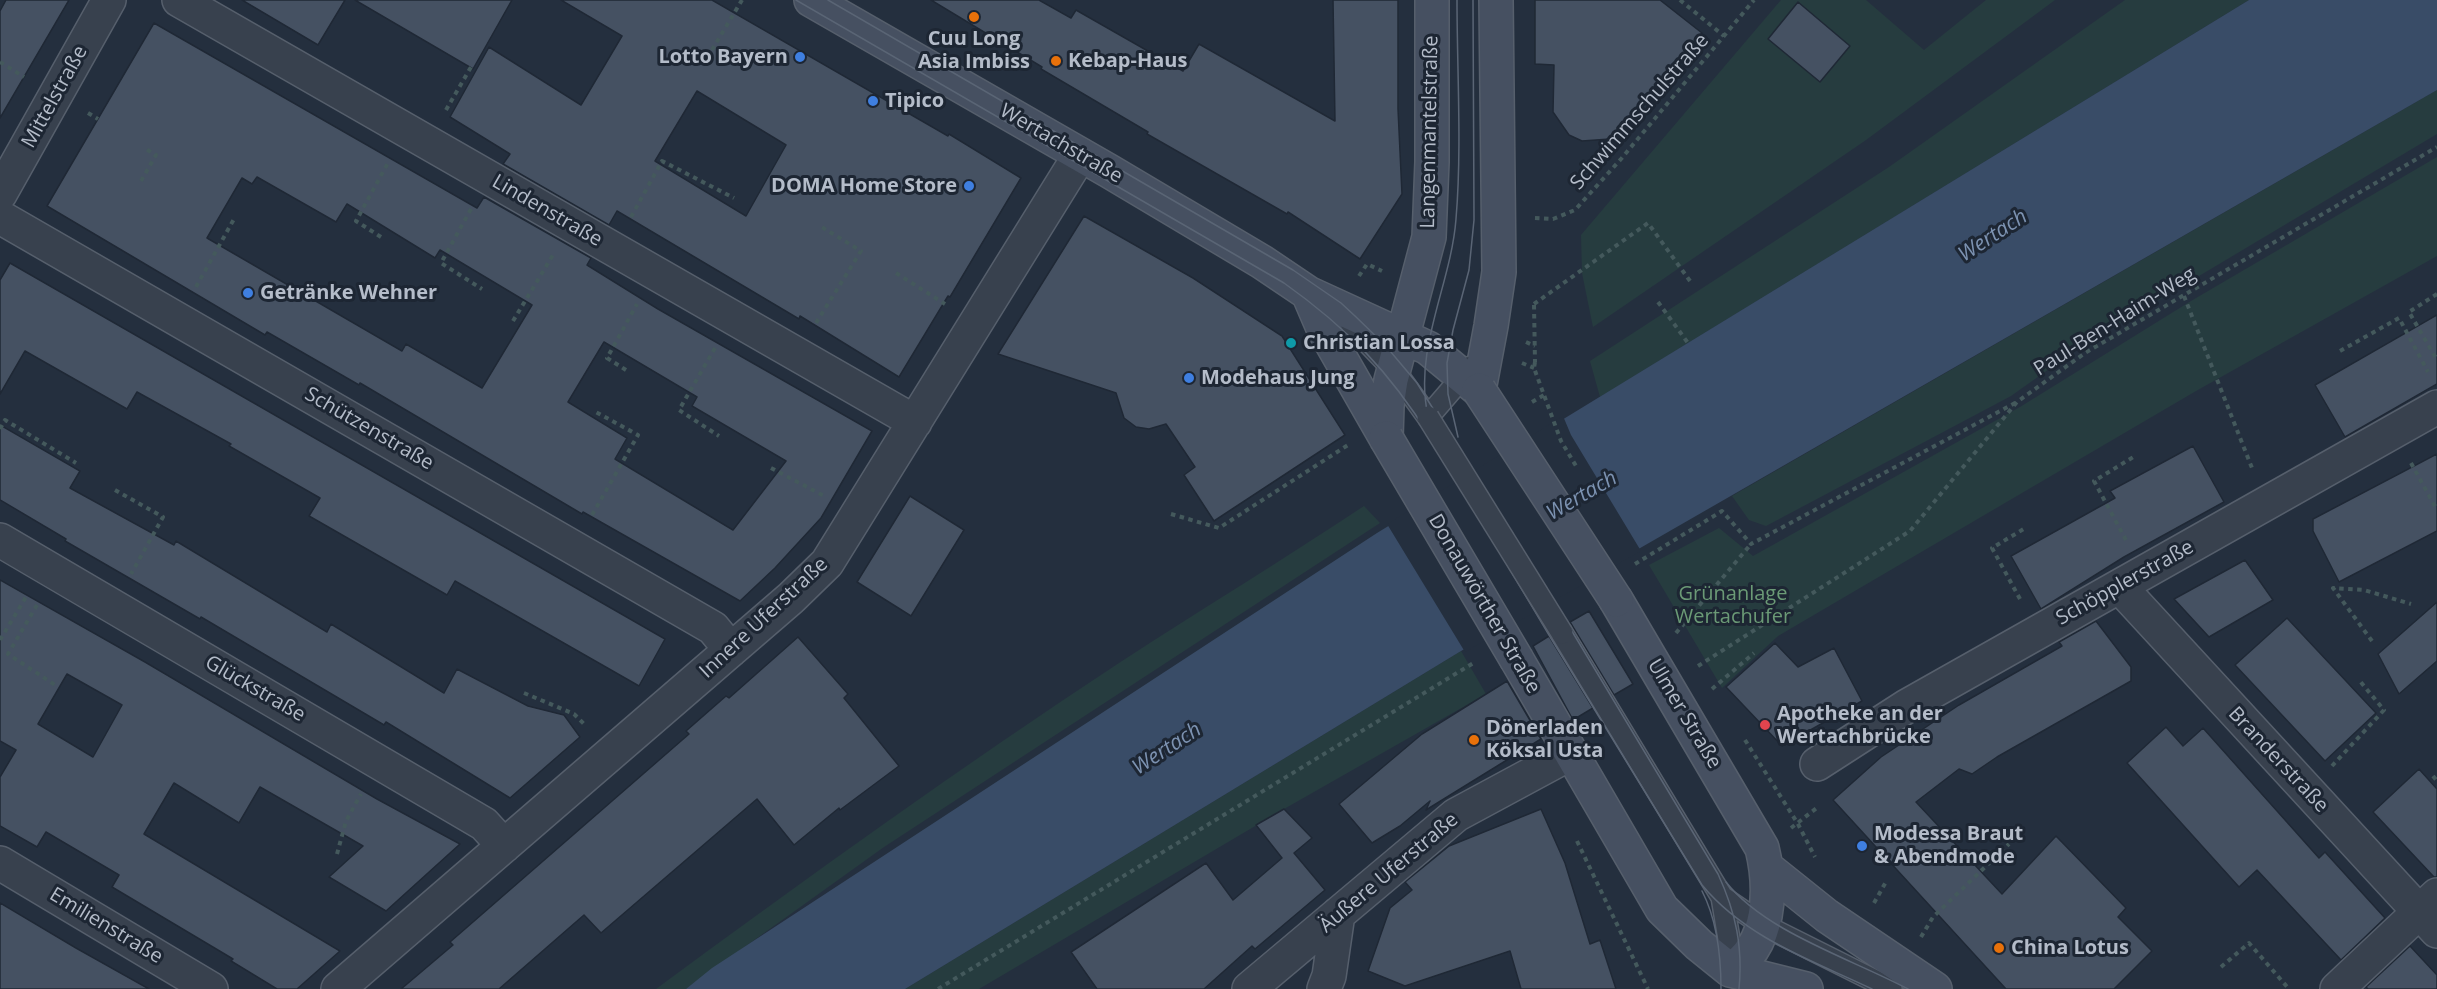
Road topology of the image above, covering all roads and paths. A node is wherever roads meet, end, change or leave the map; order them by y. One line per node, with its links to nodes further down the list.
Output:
1 (109, 0): 18 (street, Mittelstraße)
2 (179, 0): 12 (street, Lindenstraße)
3 (742, 0): 10 (path)
4 (811, 0): 15 (main road, Wertachstraße)
5 (1432, 0): 41 (main road, Langenmantelstraße)
6 (1496, 0): 50 (main road)
7 (1680, 0): 9 (path)
8 (1754, 0): 9 (path, Schwimmschulstraße)
9 (1724, 36): 21 (path, Schwimmschulstraße)
10 (712, 50)
11 (471, 67): 12 (path)
12 (417, 136): 16 (street, Lindenstraße); 25 (path)
13 (2437, 147): 34 (path, Paul-Ben-Haim-Weg)
14 (146, 149): 17 (path)
15 (1080, 154): 31 (main road, Wertachstraße); 40 (street, Innere Uferstraße)
16 (489, 178): 23 (street, Lindenstraße); 30 (path)
17 (141, 181)
18 (0, 194)
19 (734, 198): 26 (path)
20 (0, 217): 38 (street, Schützenstraße)
21 (1534, 218)
22 (234, 219): 38 (path)
23 (572, 225): 26 (street, Lindenstraße); 39 (path)
24 (820, 226): 44 (path)
25 (381, 237)
26 (614, 249): 27 (street, Lindenstraße)
27 (654, 273): 37 (street, Lindenstraße); 48 (path)
28 (896, 273): 40 (path)
29 (1690, 281): 36 (path)
30 (482, 289)
31 (1308, 293): 41 (main road, Wertachstraße); 49 (lane); 59 (main road)
32 (1534, 293): 36 (path)
33 (2437, 294): 45 (path)
34 (2184, 296): 52 (path, Paul-Ben-Haim-Weg); 65 (path)
35 (1658, 302): 42 (path)
36 (1534, 304): 47 (path, bridge)
37 (733, 317): 44 (street, Lindenstraße); 58 (path)
38 (177, 319): 72 (street, Schützenstraße)
39 (513, 321)
40 (976, 323): 55 (street, Innere Uferstraße)
41 (1402, 337): 49 (main road, Langenmantelstraße); 50 (main road, Wertachstraße)
42 (1688, 343)
43 (2340, 351): 51 (path)
44 (797, 355): 55 (street, Lindenstraße)
45 (2437, 360)
46 (1527, 365): 47 (path, bridge)
47 (1534, 368): 63 (path, bridge)
48 (626, 370)
49 (1394, 370): 54 (lane); 59 (main road, Langenmantelstraße)
50 (1471, 383): 54 (lane); 87 (main road, Ulmer Straße, bridge)
51 (2434, 393): 57 (street, Schöpplerstraße)
52 (2017, 402): 71 (path); 87 (path, Paul-Ben-Haim-Weg)
53 (594, 411): 72 (path)
54 (1428, 417): 104 (lane, bridge)
55 (915, 422): 67 (street, Innere Uferstraße)
56 (0, 429): 61 (path)
57 (2393, 433): 65 (street, Schöpplerstraße); 66 (path)
58 (719, 436)
59 (1372, 438): 68 (path); 91 (main road, Donauwörther Straße, bridge)
60 (2135, 456): 75 (path)
61 (76, 463)
62 (771, 468): 67 (path)
63 (1579, 472)
64 (115, 490): 77 (path)
65 (2266, 504): 75 (street, Schöpplerstraße)
66 (2437, 510)
67 (857, 514): 82 (street, Innere Uferstraße)
68 (1171, 514)
69 (2027, 527): 78 (path)
70 (0, 540): 73 (street, Glückstraße)
71 (1751, 544): 74 (path); 79 (path)
72 (573, 547): 82 (street, Schützenstraße)
73 (50, 569): 77 (street, Glückstraße); 80 (path); 86 (path)
74 (1640, 572)
75 (2132, 580): 78 (street, Schöpplerstraße); 96 (street, Branderstraße)
76 (2411, 604): 81 (path)
77 (114, 606): 92 (street, Glückstraße)
78 (2037, 632): 93 (street, Schöpplerstraße)
79 (1676, 634)
80 (0, 640)
81 (2372, 641)
82 (731, 650): 90 (street, Innere Uferstraße)
83 (1754, 653): 88 (path)
84 (1480, 659): 114 (path)
85 (2359, 680): 96 (path)
86 (55, 685)
87 (1667, 686): 103 (main road, Ulmer Straße)
88 (1712, 689)
89 (524, 693): 90 (path)
90 (612, 753): 100 (street, Innere Uferstraße)
91 (1571, 753): 106 (street, Äußere Uferstraße); 111 (main road, Donauwörther Straße)
92 (379, 762): 100 (street, Glückstraße); 101 (path)
93 (1817, 764)
94 (2433, 776): 95 (path)
95 (2437, 781)
96 (2303, 788): 105 (street, Branderstraße)
97 (1778, 792): 98 (path)
98 (1818, 807)
99 (2009, 844): 110 (path)
100 (504, 846): 113 (street, Innere Uferstraße)
101 (337, 854)
102 (0, 863): 112 (street, Emilienstraße)
103 (1767, 868): 107 (main road); 110 (main road)
104 (1722, 897): 107 (lane); 111 (lane)
105 (2431, 913): 121 (street)
106 (1338, 915): 115 (street, Äußere Uferstraße); 116 (street)
107 (1763, 925): 110 (lane); 111 (main road)
108 (1623, 933): 117 (path)
109 (2222, 967): 120 (path)
110 (1898, 978): 119 (main road)
111 (1730, 979): 118 (main road)
112 (211, 989)
113 (338, 989)
114 (938, 989)
115 (1249, 989)
116 (1324, 989)
117 (1648, 989)
118 (1806, 989)
119 (1935, 989)
120 (2289, 989)
121 (2337, 989)

